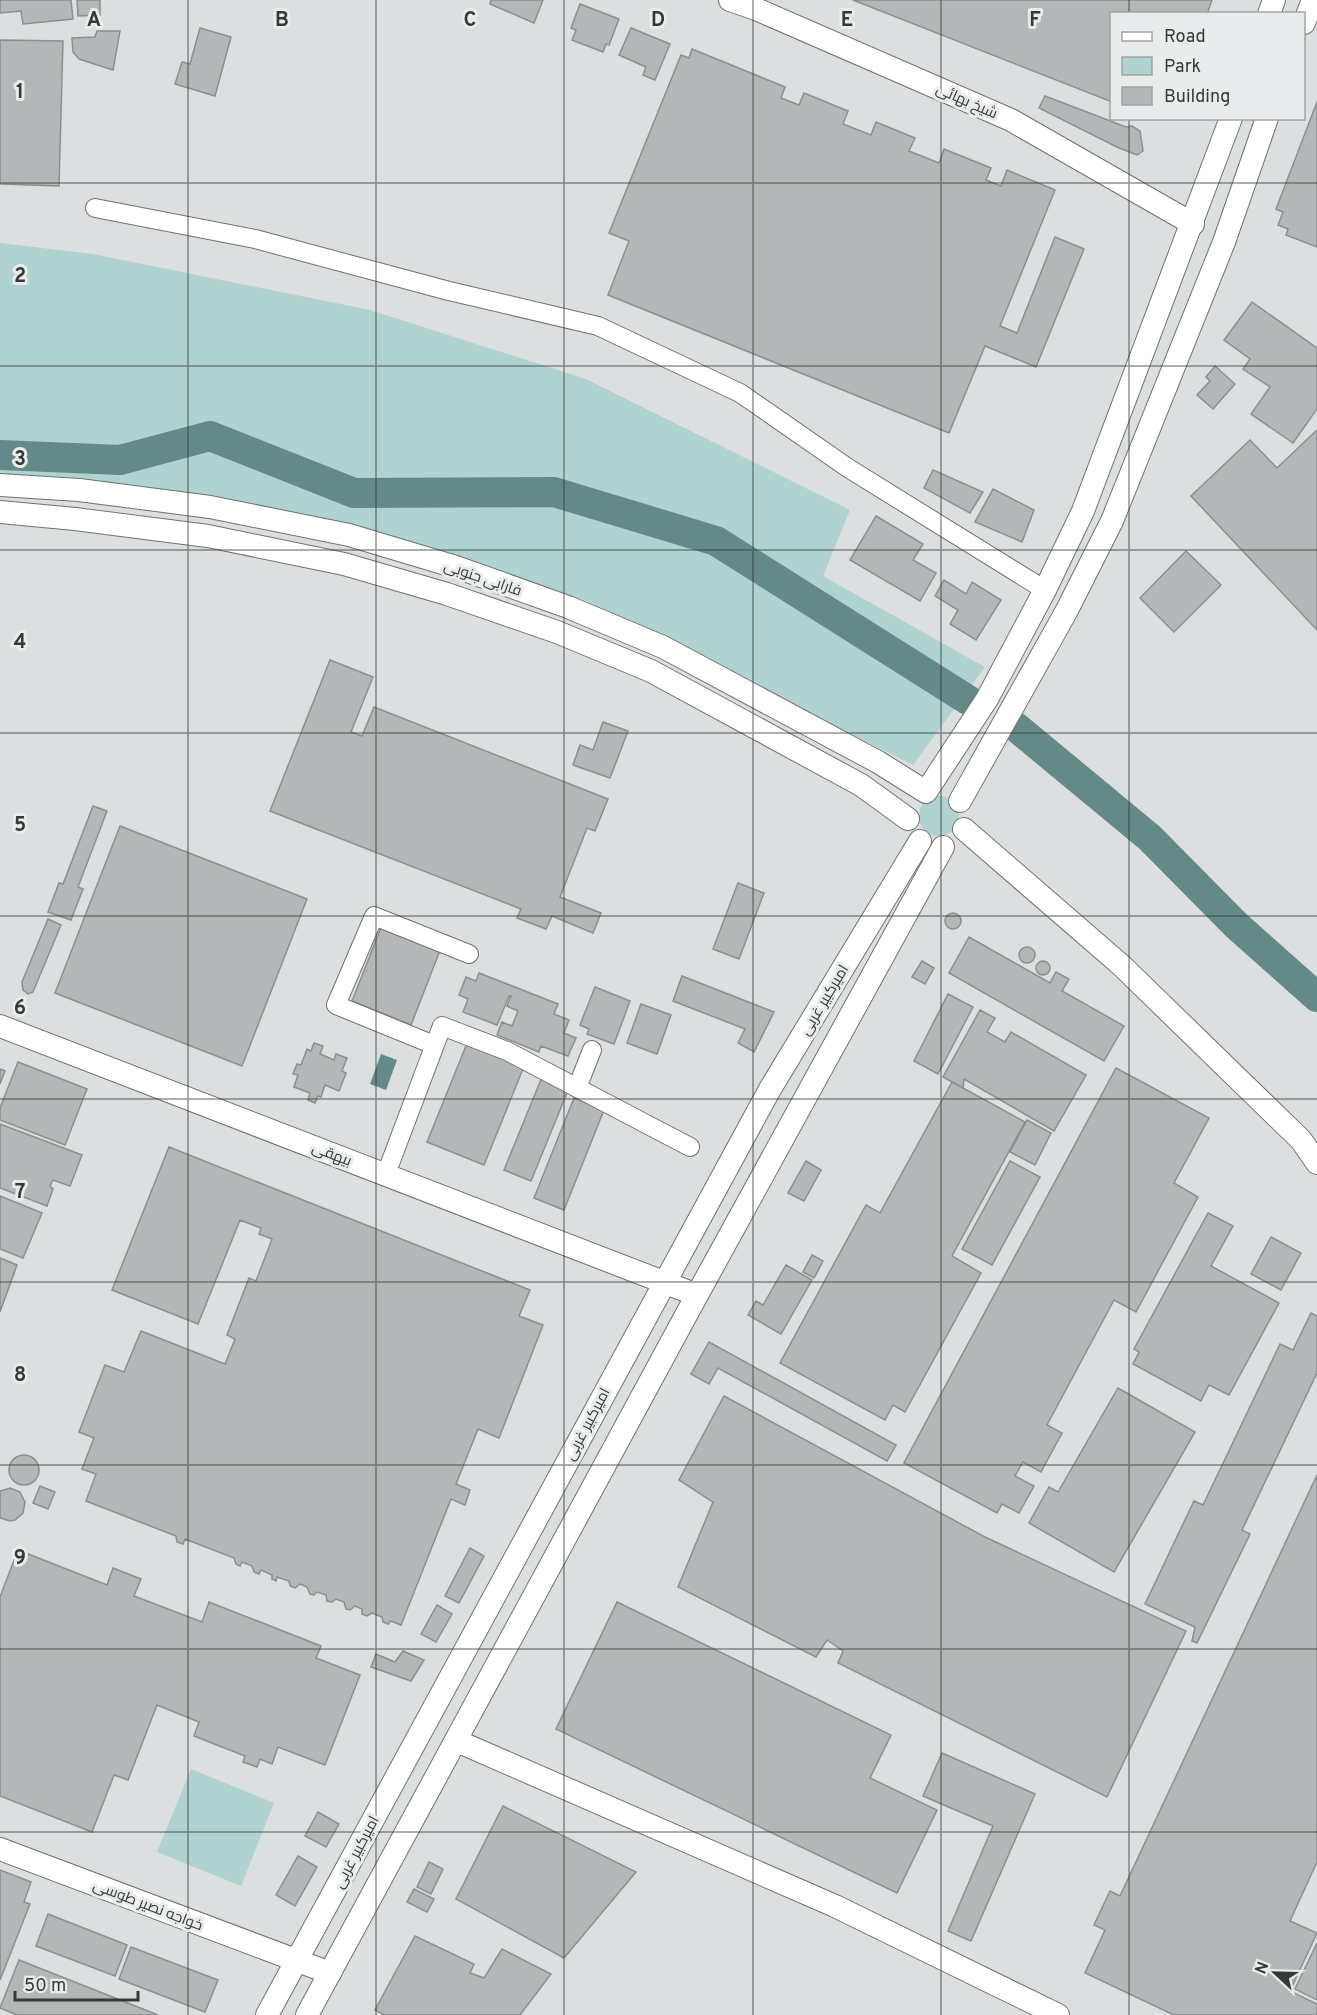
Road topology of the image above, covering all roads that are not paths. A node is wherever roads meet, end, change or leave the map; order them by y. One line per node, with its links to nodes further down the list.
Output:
1 (730, 0): 7 (street, شیخ بهائی)
2 (1313, 0): 3 (street)
3 (1305, 20)
4 (1230, 120): 7 (street)
5 (1266, 120): 12 (street)
6 (95, 208): 10 (street)
7 (1193, 224): 10 (street)
8 (0, 484): 11 (street, فارابی جنوبی)
9 (0, 513): 13 (street, فارابی جنوبی)
10 (1045, 590): 11 (street)
11 (926, 792): 12 (street); 13 (street)
12 (960, 801): 14 (street)
13 (908, 819): 15 (street)
14 (964, 829): 16 (street); 23 (street)
15 (920, 841): 16 (street); 25 (street, امیرکبیر غربی)
16 (943, 847): 26 (street, امیرکبیر غربی)
17 (469, 954): 19 (street)
18 (0, 1026): 24 (street, بیهقی)
19 (435, 1046): 21 (street); 24 (street)
20 (592, 1050): 21 (street)
21 (577, 1088): 22 (street)
22 (690, 1147)
23 (1317, 1163)
24 (386, 1174): 25 (street, بیهقی)
25 (665, 1281): 26 (street, بیهقی); 29 (street, امیرکبیر غربی)
26 (698, 1295): 27 (street, امیرکبیر غربی)
27 (457, 1742): 30 (street, امیرکبیر غربی); 33 (street)
28 (0, 1849): 29 (street, خواجه نصیر طوسی)
29 (297, 1960): 30 (street, خواجه نصیر طوسی); 31 (street, امیرکبیر غربی)
30 (330, 1973): 32 (street, امیرکبیر غربی)
31 (267, 2015)
32 (307, 2015)
33 (1058, 2015)

